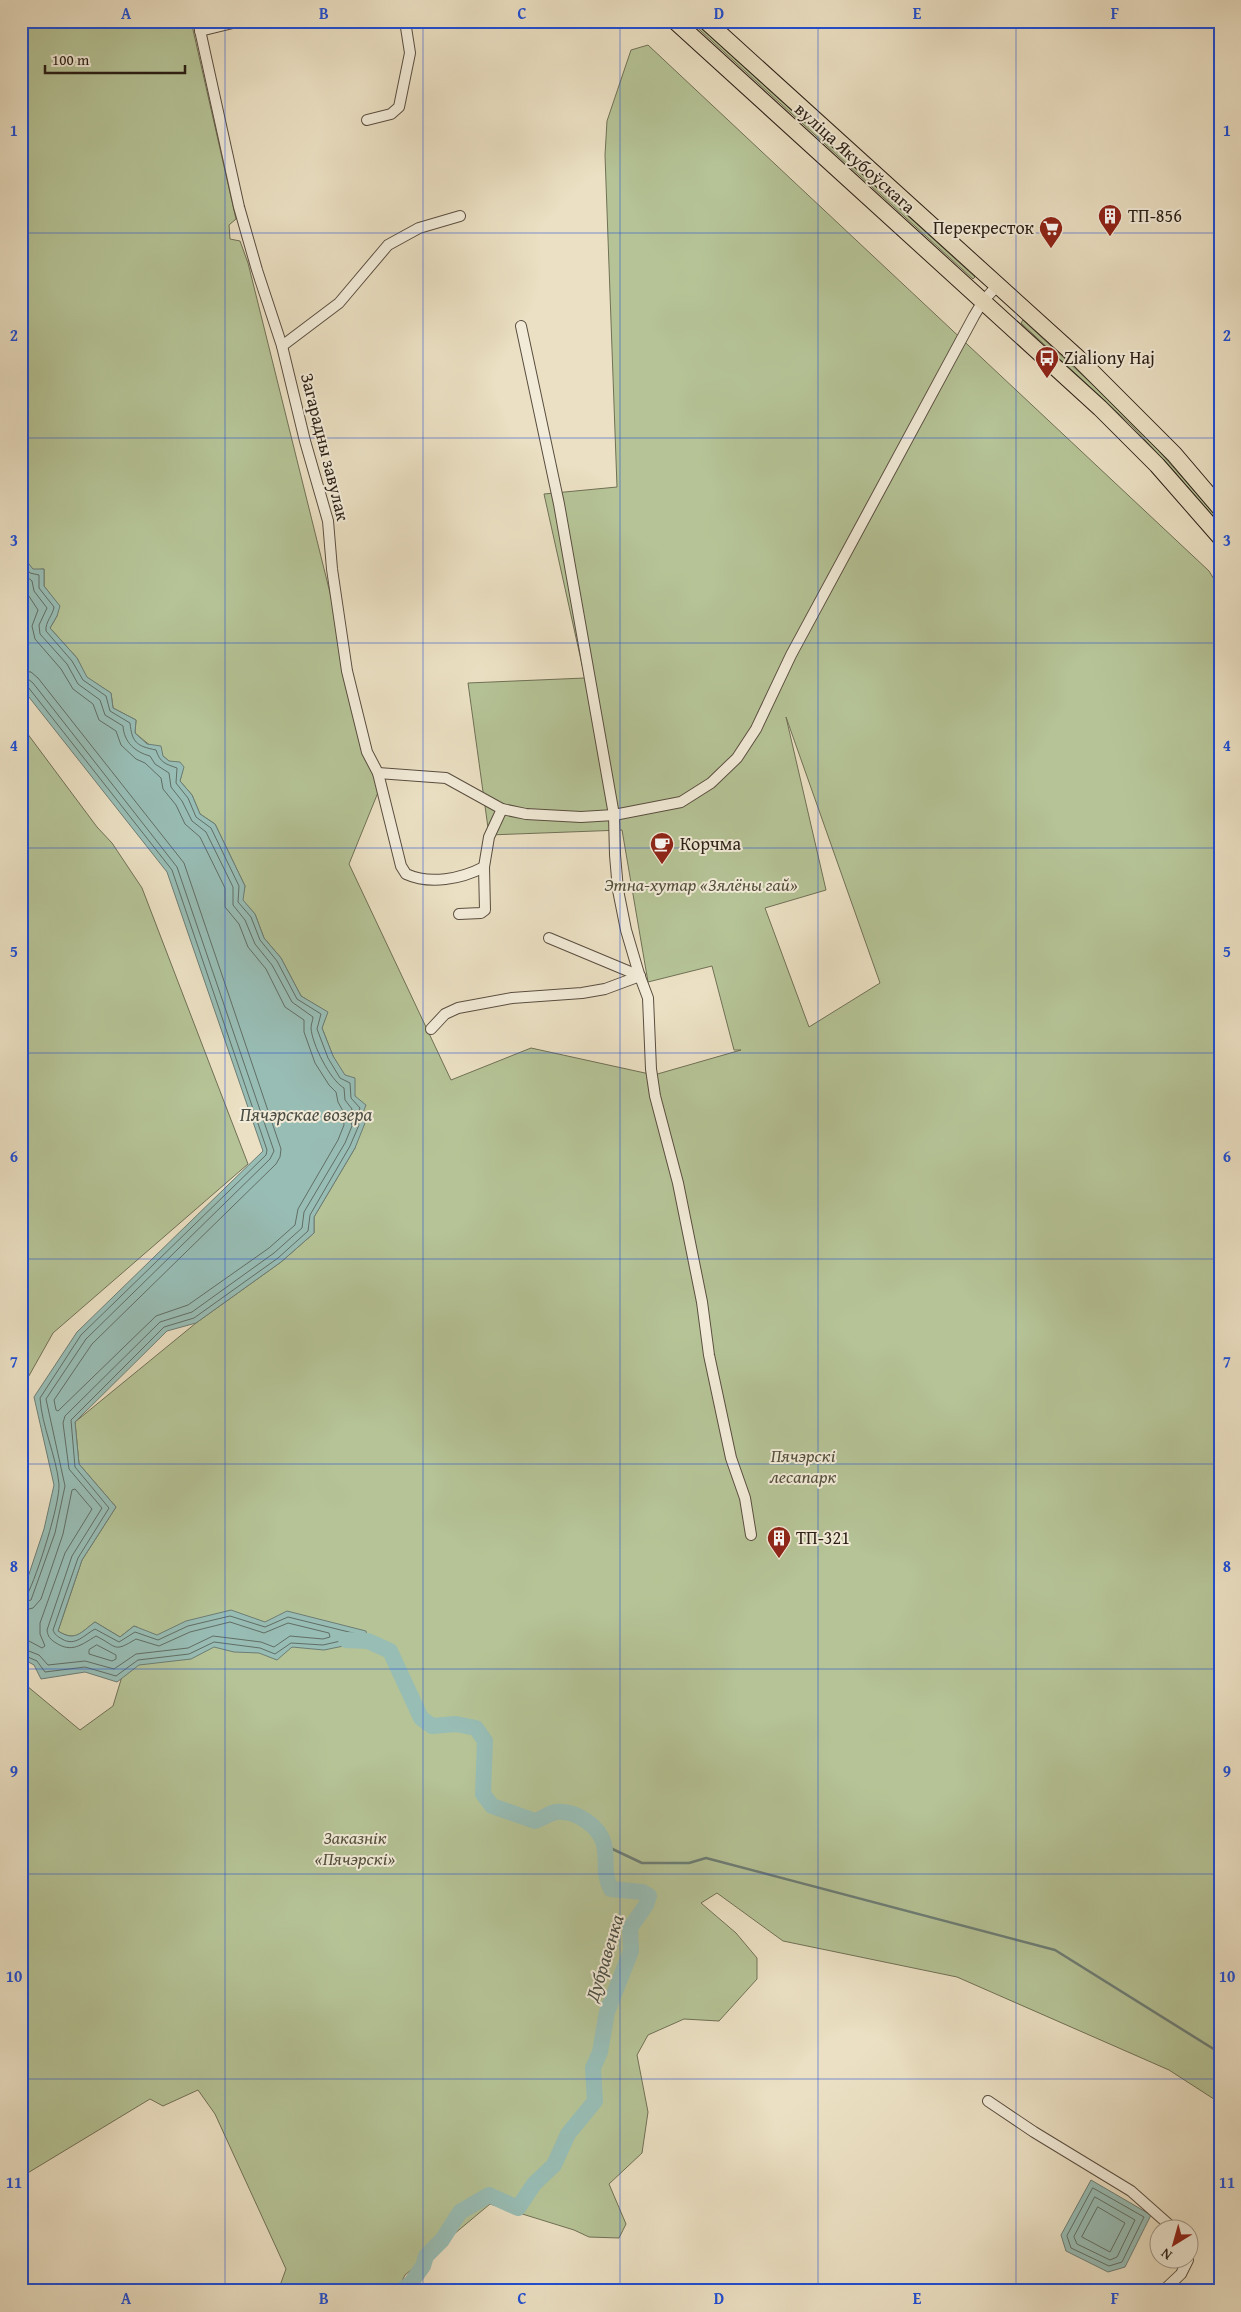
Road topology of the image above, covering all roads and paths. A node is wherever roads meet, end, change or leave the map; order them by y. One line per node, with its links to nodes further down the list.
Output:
1 (241, 21): 5 (street)
2 (405, 21): 6 (street)
3 (676, 21): 9 (main road, вуліца Якубоўскага)
4 (706, 21): 8 (main road, вуліца Якубоўскага)
5 (199, 26): 11 (street, Загарадны завулак)
6 (367, 120)
7 (460, 216): 11 (street)
8 (997, 286): 9 (street); 12 (main road, вуліца Якубоўскага)
9 (983, 301): 13 (main road, вуліца Якубоўскага); 16 (street)
10 (521, 326): 16 (street)
11 (282, 346): 14 (street, Загарадны завулак)
12 (1220, 508)
13 (1220, 537)
14 (378, 773): 15 (street); 17 (street, Загарадны завулак)
15 (502, 809): 16 (street); 17 (street)
16 (614, 815): 20 (street)
17 (484, 867): 18 (street)
18 (459, 914)
19 (549, 938): 20 (street)
20 (640, 976): 21 (street); 22 (street)
21 (431, 1029)
22 (751, 1535)
23 (988, 2101): 24 (street)
24 (1164, 2220)
25 (1183, 2270): 26 (street)
26 (1163, 2291)

